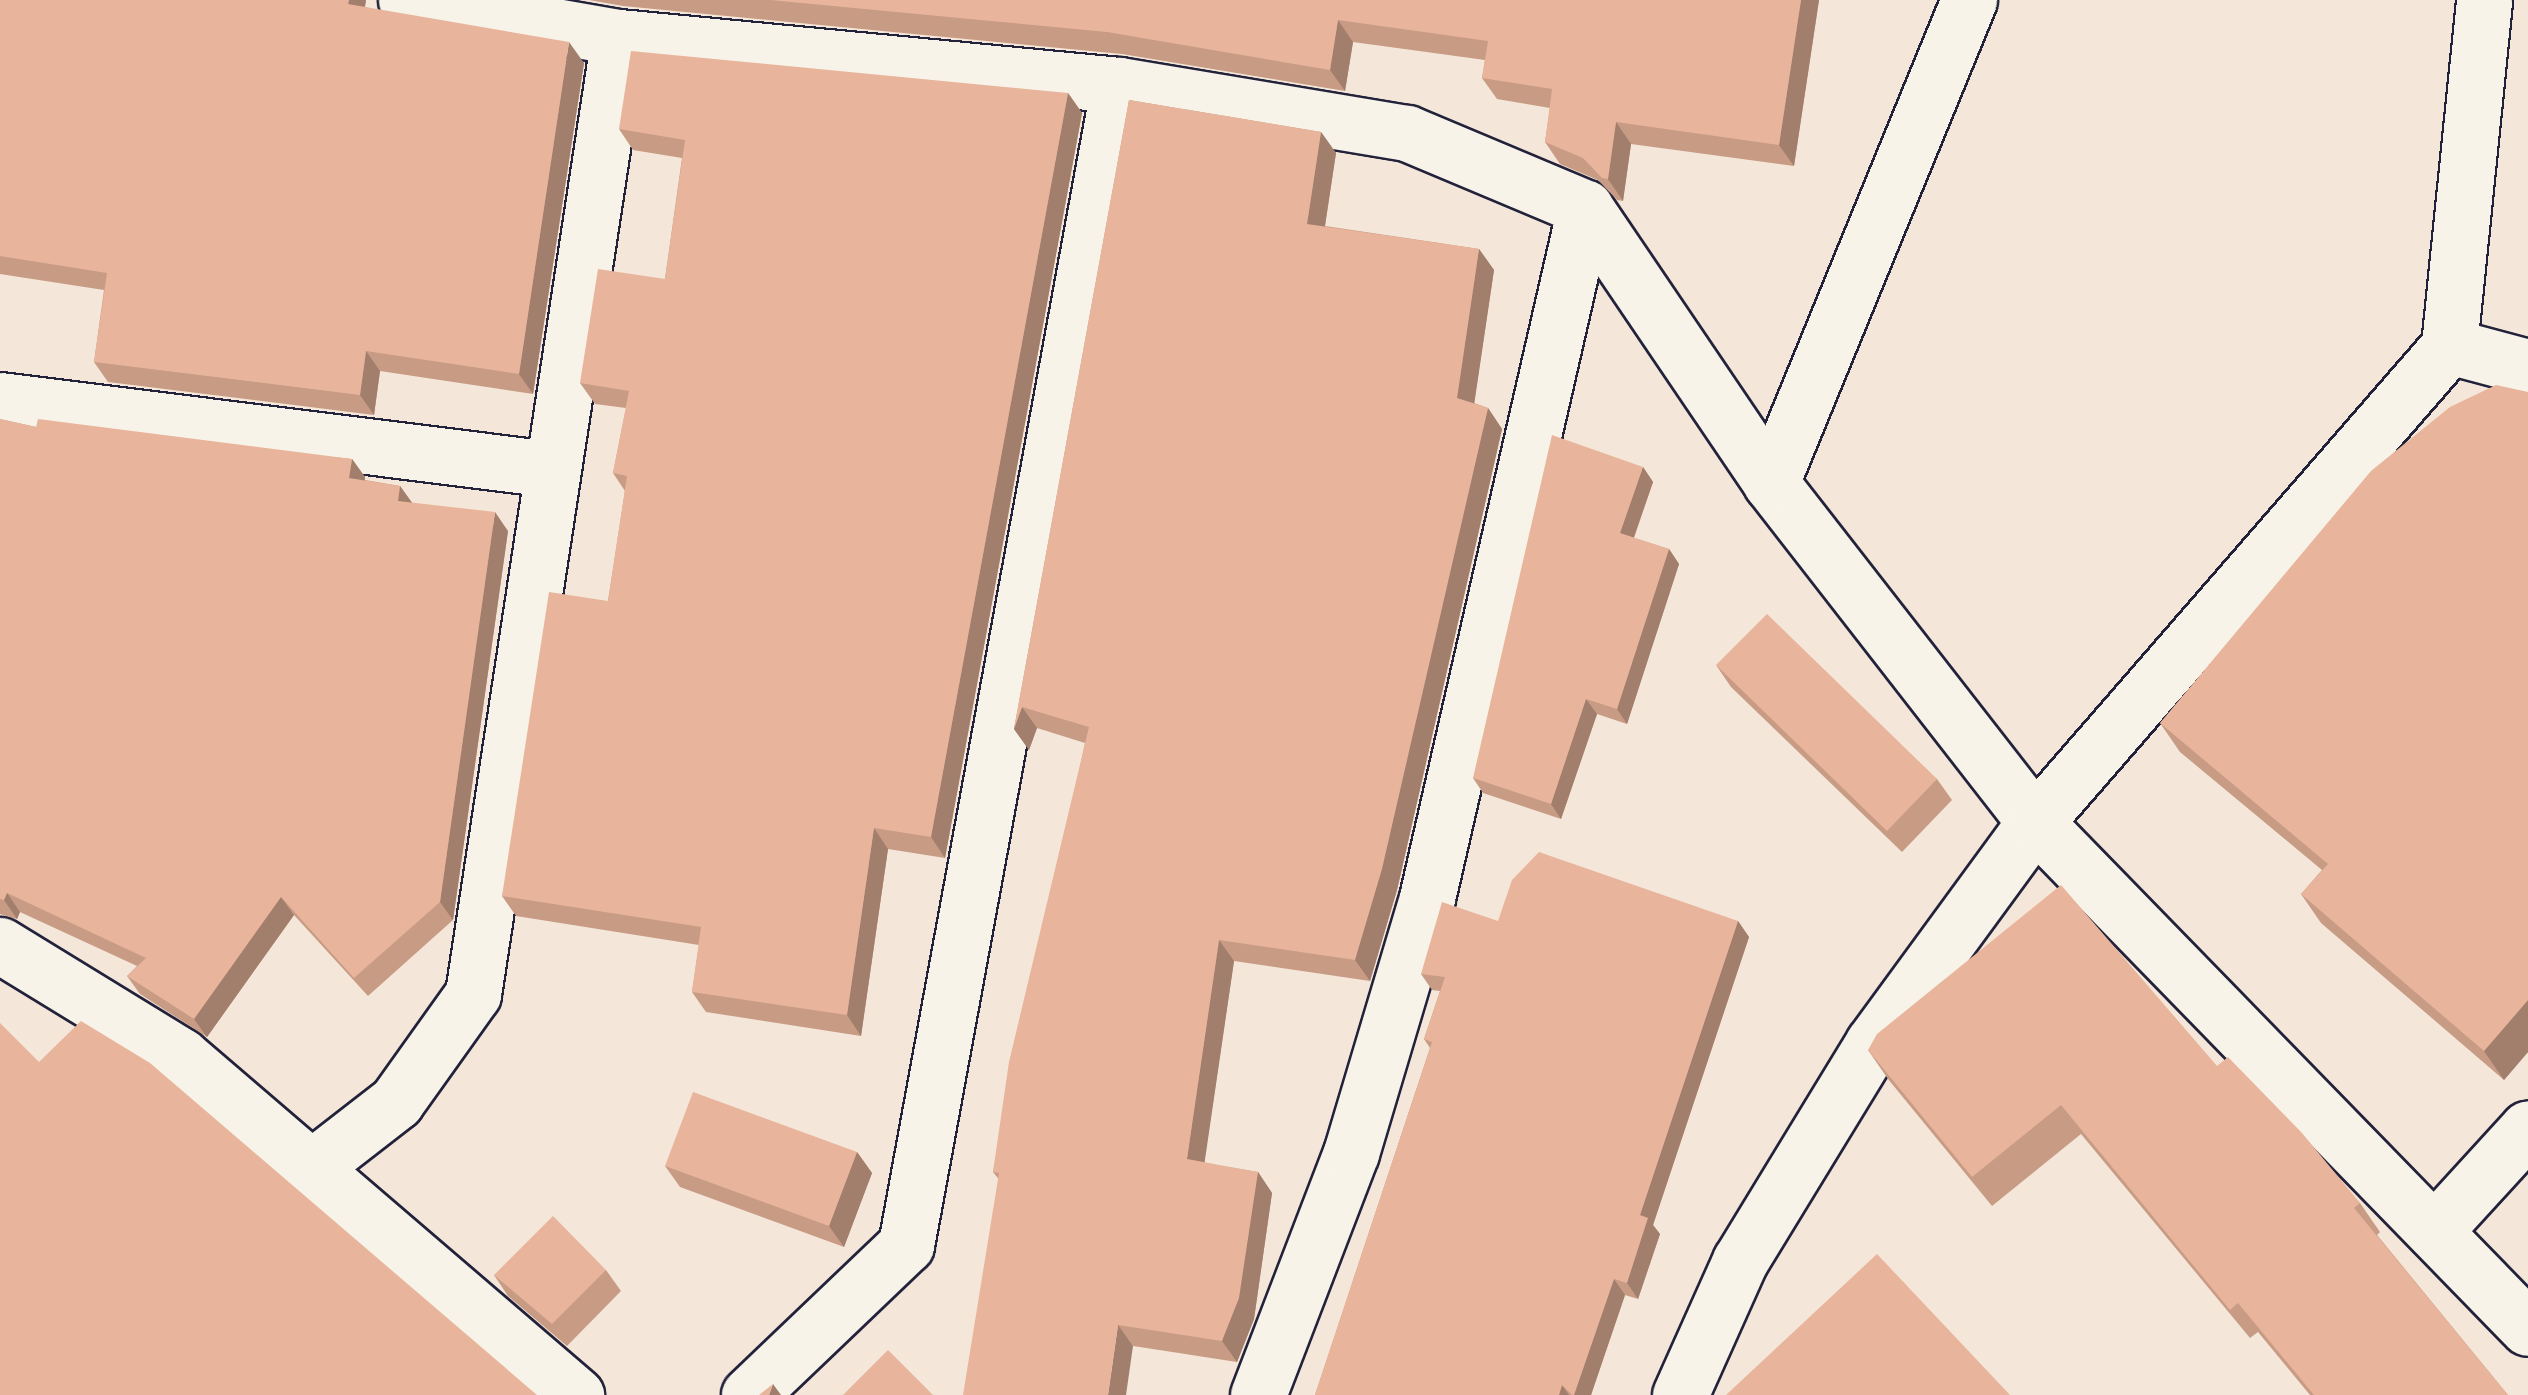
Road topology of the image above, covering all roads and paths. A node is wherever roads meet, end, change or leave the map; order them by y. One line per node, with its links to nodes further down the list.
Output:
1 (406, 0): 4 (street)
2 (1970, 0): 11 (street)
3 (2484, 0): 7 (street)
4 (620, 37): 5 (street); 10 (street)
5 (1119, 85): 6 (street); 19 (street)
6 (1585, 208): 11 (street); 20 (street)
7 (2449, 346): 8 (street); 12 (street)
8 (2528, 367)
9 (0, 400): 10 (street)
10 (550, 469): 15 (street)
11 (1771, 483): 12 (street)
12 (2035, 822): 16 (street); 21 (street)
13 (0, 945): 15 (street)
14 (2528, 1128): 16 (street)
15 (311, 1168): 18 (street)
16 (2434, 1231): 17 (street)
17 (2528, 1328)
18 (576, 1395)
19 (749, 1395)
20 (1258, 1395)
21 (1680, 1395)

